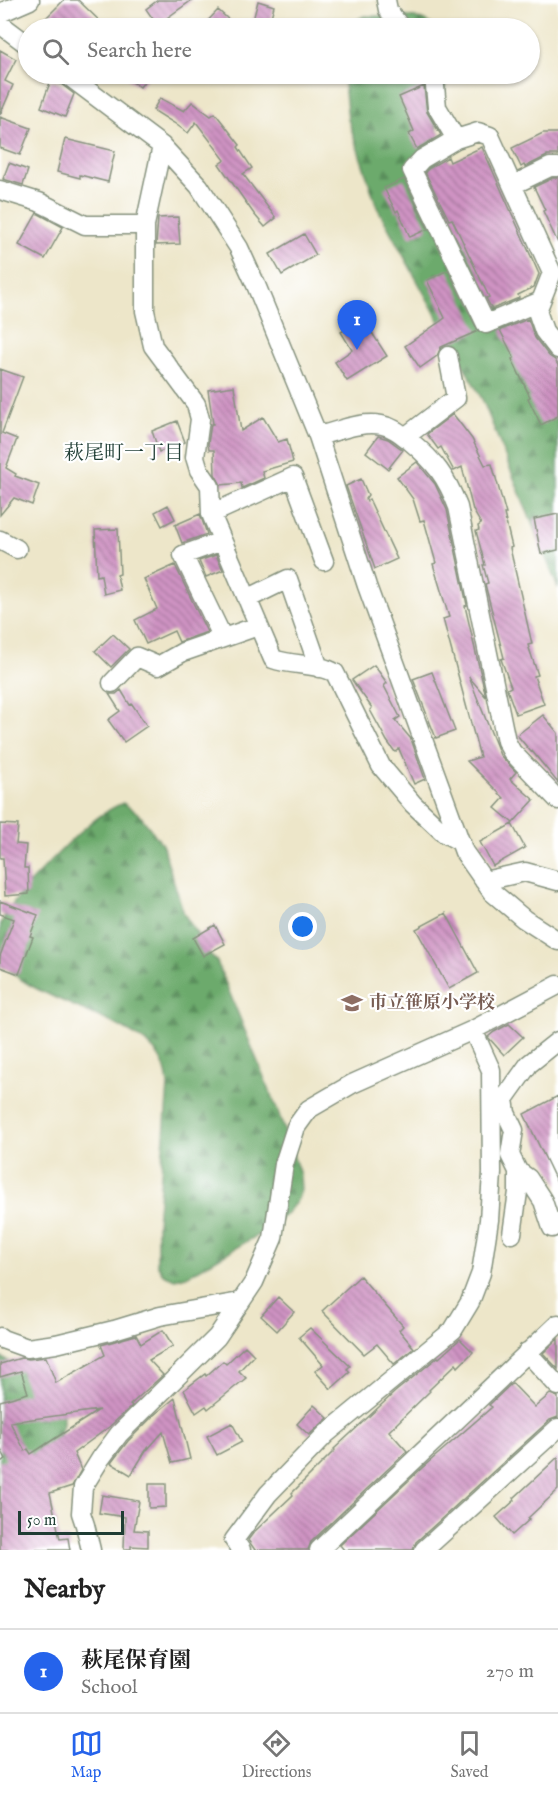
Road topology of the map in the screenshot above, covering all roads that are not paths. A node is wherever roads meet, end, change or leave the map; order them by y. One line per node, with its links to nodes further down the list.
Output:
1 (30, 0): 3 (street)
2 (386, 0): 4 (street)
3 (0, 13)
4 (394, 18)
5 (0, 24): 6 (street)
6 (18, 38)
7 (79, 84): 10 (street)
8 (435, 84): 9 (street)
9 (456, 139): 12 (street); 15 (street)
10 (162, 146): 14 (street); 18 (street)
11 (558, 167): 12 (street)
12 (513, 185): 15 (street)
13 (0, 190): 14 (street)
14 (145, 225): 20 (street)
15 (541, 301): 16 (street)
16 (558, 349)
17 (448, 356): 19 (street)
18 (318, 436): 19 (street); 31 (street)
19 (405, 437): 30 (street)
20 (211, 514): 22 (street); 24 (street)
21 (0, 540): 23 (street)
22 (222, 541): 25 (street); 27 (street)
23 (17, 549)
24 (324, 561)
25 (247, 599): 26 (street); 28 (street)
26 (258, 626): 27 (street); 28 (street)
27 (223, 638): 29 (street)
28 (319, 668): 31 (street)
29 (112, 683)
30 (558, 800)
31 (461, 842): 32 (street)
32 (484, 881): 33 (street); 34 (street)
33 (558, 881)
34 (558, 940)
35 (558, 985): 36 (street)
36 (473, 1030): 41 (street); 49 (street)
37 (558, 1041): 38 (street)
38 (518, 1171): 39 (street); 40 (street)
39 (558, 1222)
40 (512, 1234)
41 (240, 1302): 43 (street); 48 (street)
42 (558, 1324): 44 (street)
43 (0, 1336)
44 (527, 1352): 45 (street); 47 (street)
45 (558, 1386)
46 (558, 1428): 50 (street)
47 (330, 1546)
48 (91, 1550)
49 (241, 1550)
50 (424, 1550)

